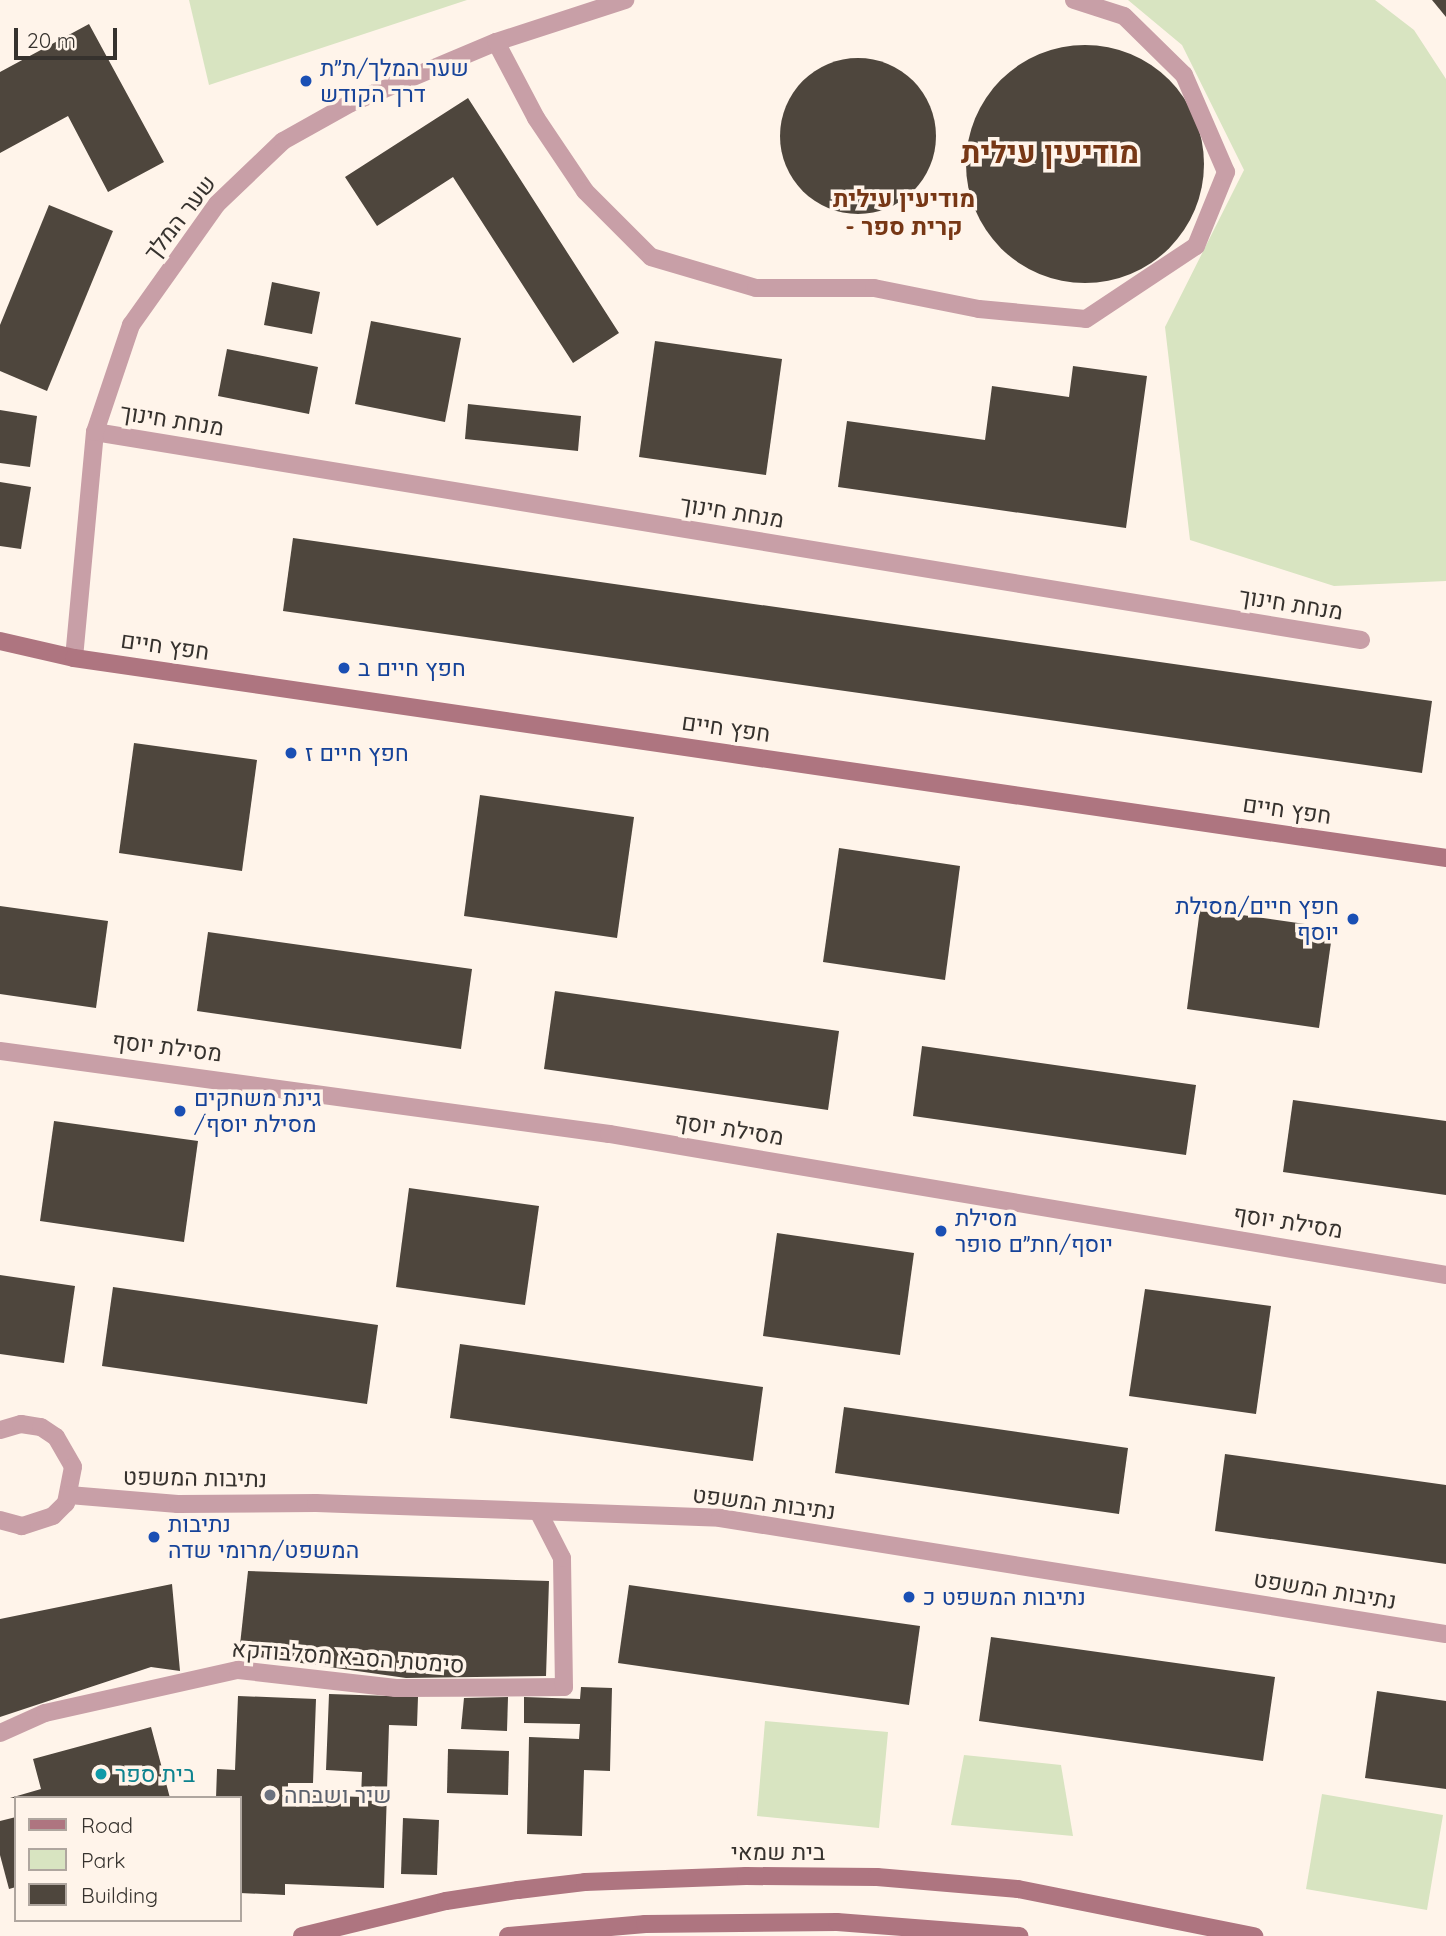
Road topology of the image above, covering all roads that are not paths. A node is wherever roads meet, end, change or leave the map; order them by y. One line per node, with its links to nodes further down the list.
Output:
1 (625, 0): 3 (street, שער המלך)
2 (1074, 0): 3 (street)
3 (496, 42): 4 (street, שער המלך)
4 (96, 432): 5 (street, מנחת חינוך); 7 (street, שער המלך)
5 (1360, 640)
6 (0, 641): 7 (street, חפץ חיים)
7 (74, 658): 8 (street, חפץ חיים)
8 (1446, 858)
9 (0, 1051): 10 (street, מסילת יוסף)
10 (1446, 1275)
11 (0, 1430): 12 (street)
12 (69, 1495): 13 (street, נתיבות המשפט); 14 (street)
13 (539, 1513): 15 (street, נתיבות המשפט); 16 (street, סימטת הסבא מסלבודקא)
14 (1, 1522)
15 (1446, 1634)
16 (0, 1733)
17 (302, 1936): 20 (street, בית שמאי)
18 (508, 1936): 19 (street)
19 (1020, 1936)
20 (1254, 1936)

